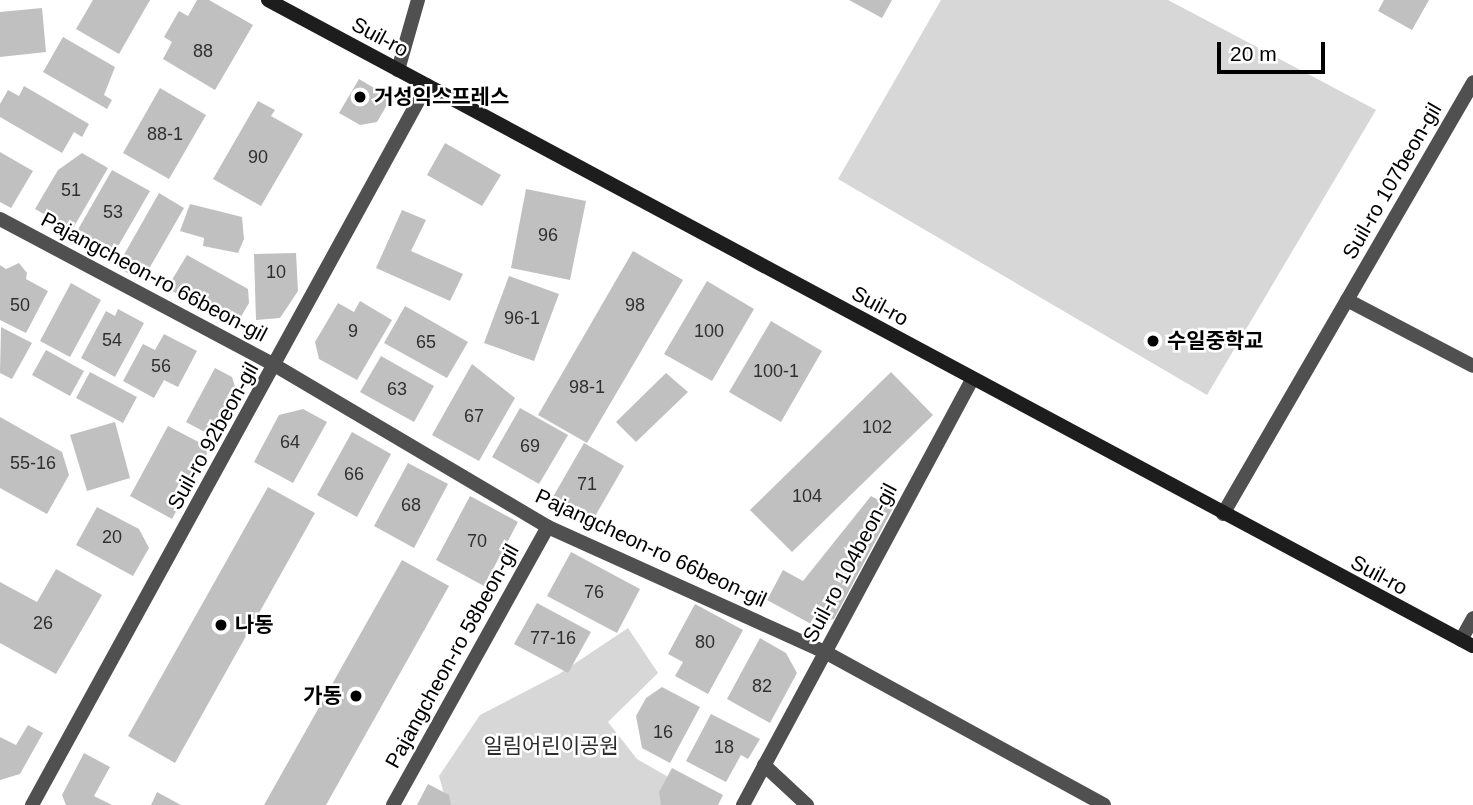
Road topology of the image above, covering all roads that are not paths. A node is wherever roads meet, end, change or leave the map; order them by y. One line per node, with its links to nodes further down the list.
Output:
1 (268, 0): 3 (street, Suil-ro)
2 (418, 0): 3 (street)
3 (398, 70): 5 (street, Suil-ro)
4 (1473, 82): 7 (street, Suil-ro 107beon-gil)
5 (426, 85): 8 (street, Suil-ro 92beon-gil); 10 (street, Suil-ro)
6 (0, 219): 8 (street, Pajangcheon-ro 66beon-gil)
7 (1347, 300): 9 (street); 11 (street, Suil-ro 107beon-gil)
8 (276, 366): 12 (street, Pajangcheon-ro 66beon-gil); 17 (street, Suil-ro 92beon-gil)
9 (1473, 366)
10 (972, 380): 11 (street, Suil-ro); 15 (street, Suil-ro 104beon-gil)
11 (1223, 514): 14 (street, Suil-ro)
12 (548, 527): 15 (street, Pajangcheon-ro 66beon-gil); 18 (street, Pajangcheon-ro 58beon-gil)
13 (1473, 618): 14 (street)
14 (1467, 643)
15 (825, 652): 16 (street, Suil-ro 104beon-gil); 21 (street, Pajangcheon-ro 66beon-gil)
16 (764, 765): 19 (street, Suil-ro 104beon-gil); 20 (street)
17 (32, 805)
18 (393, 805)
19 (743, 805)
20 (807, 805)
21 (1104, 805)

